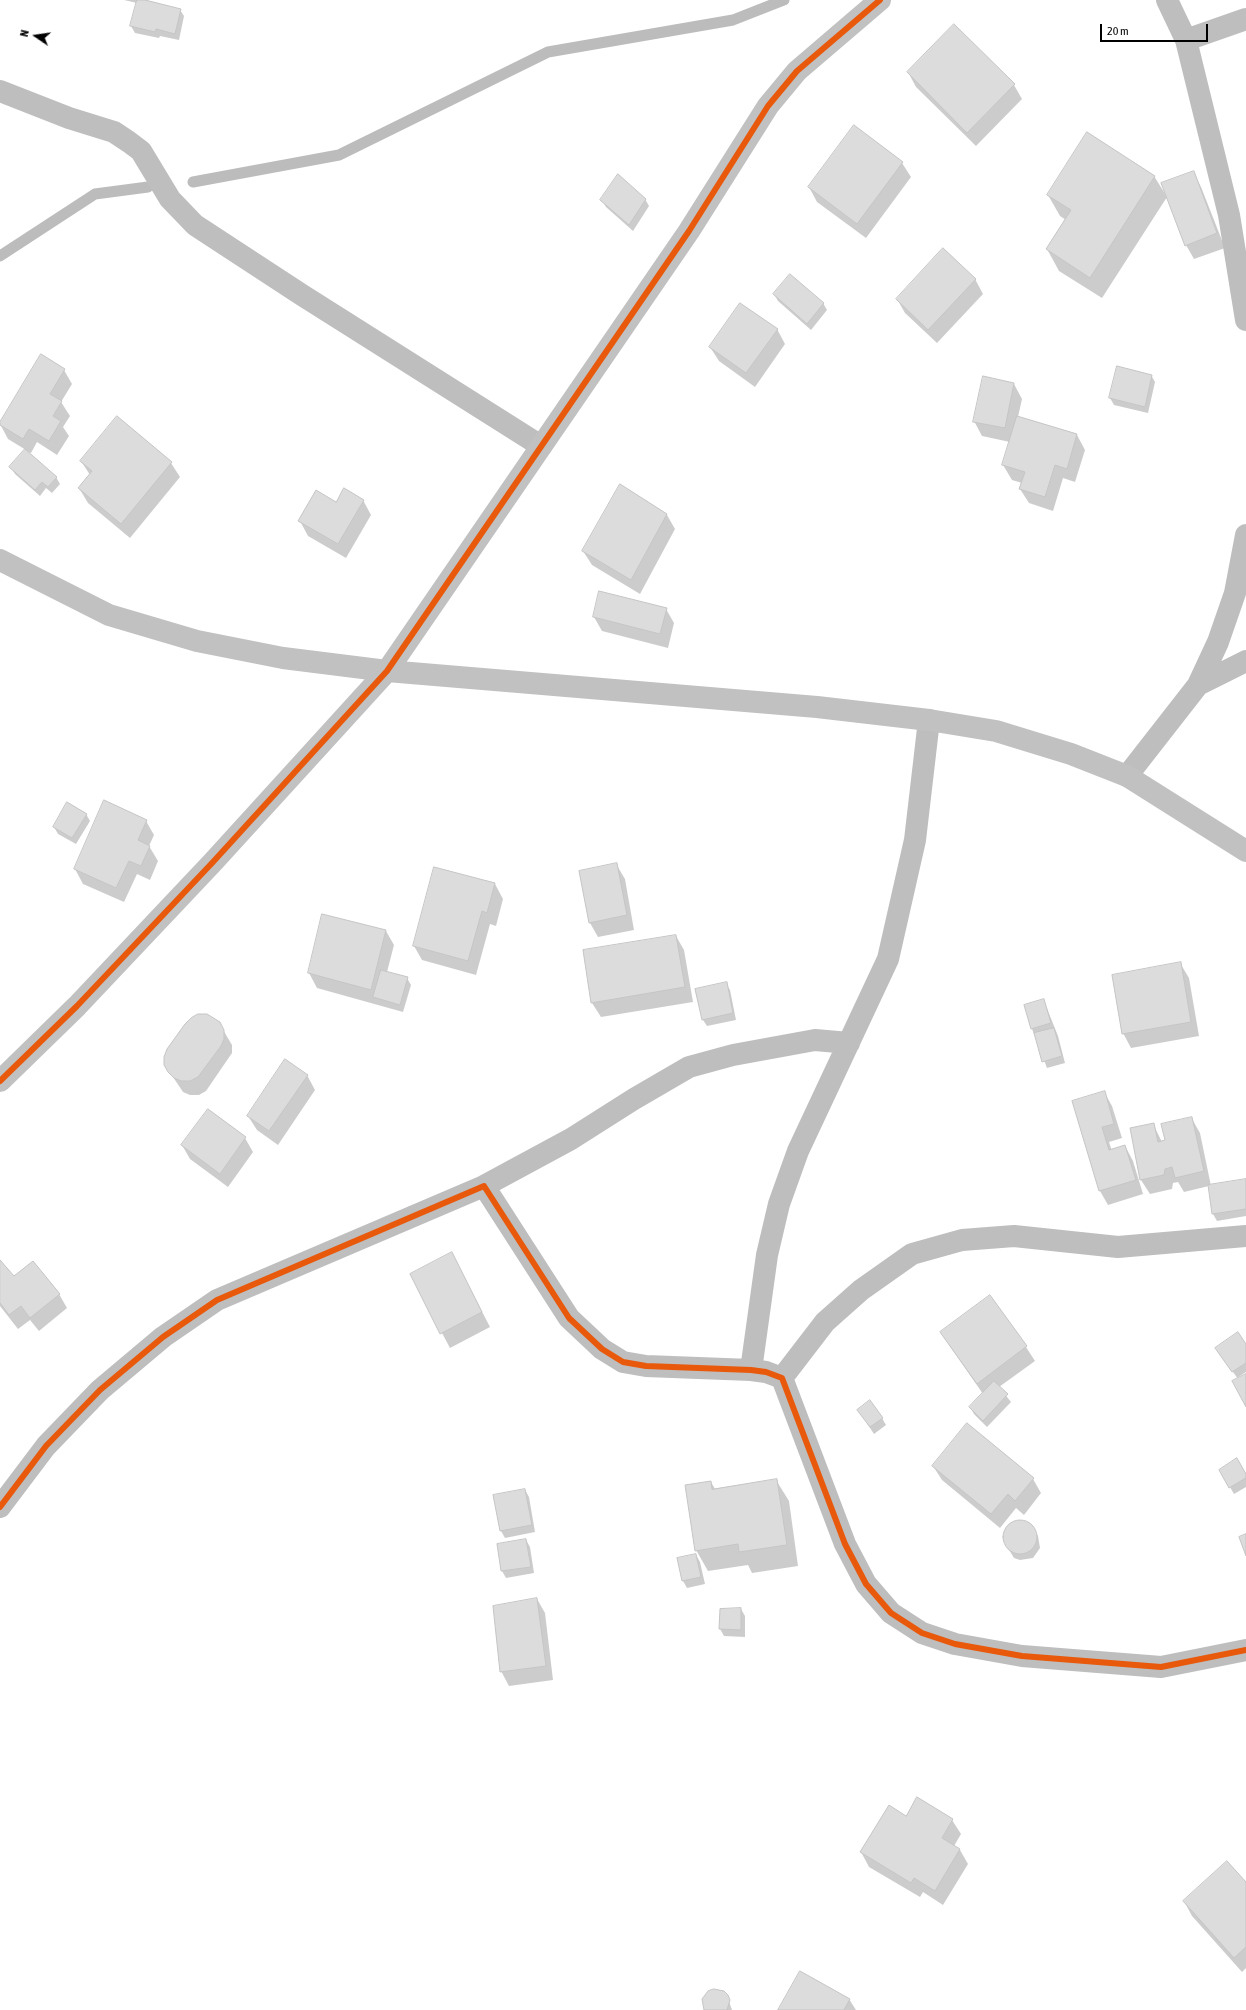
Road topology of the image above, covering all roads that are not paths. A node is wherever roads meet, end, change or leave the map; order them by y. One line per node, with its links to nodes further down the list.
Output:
1 (880, 0): 7 (street)
2 (1167, 0): 4 (street)
3 (1246, 19): 4 (street)
4 (1186, 40): 6 (street)
5 (0, 91): 7 (street)
6 (1246, 320)
7 (541, 446): 11 (street)
8 (1246, 535): 12 (street)
9 (0, 560): 11 (street)
10 (1246, 661): 12 (street)
11 (387, 671): 13 (street); 17 (street)
12 (1198, 685): 14 (street)
13 (929, 720): 14 (street); 16 (street)
14 (1127, 776): 15 (street)
15 (1246, 851)
16 (849, 1043): 18 (street); 20 (street)
17 (0, 1081)
18 (484, 1186): 20 (street); 22 (street)
19 (1246, 1236): 21 (street)
20 (751, 1370): 21 (street)
21 (782, 1378): 23 (street)
22 (0, 1507)
23 (1246, 1650)

